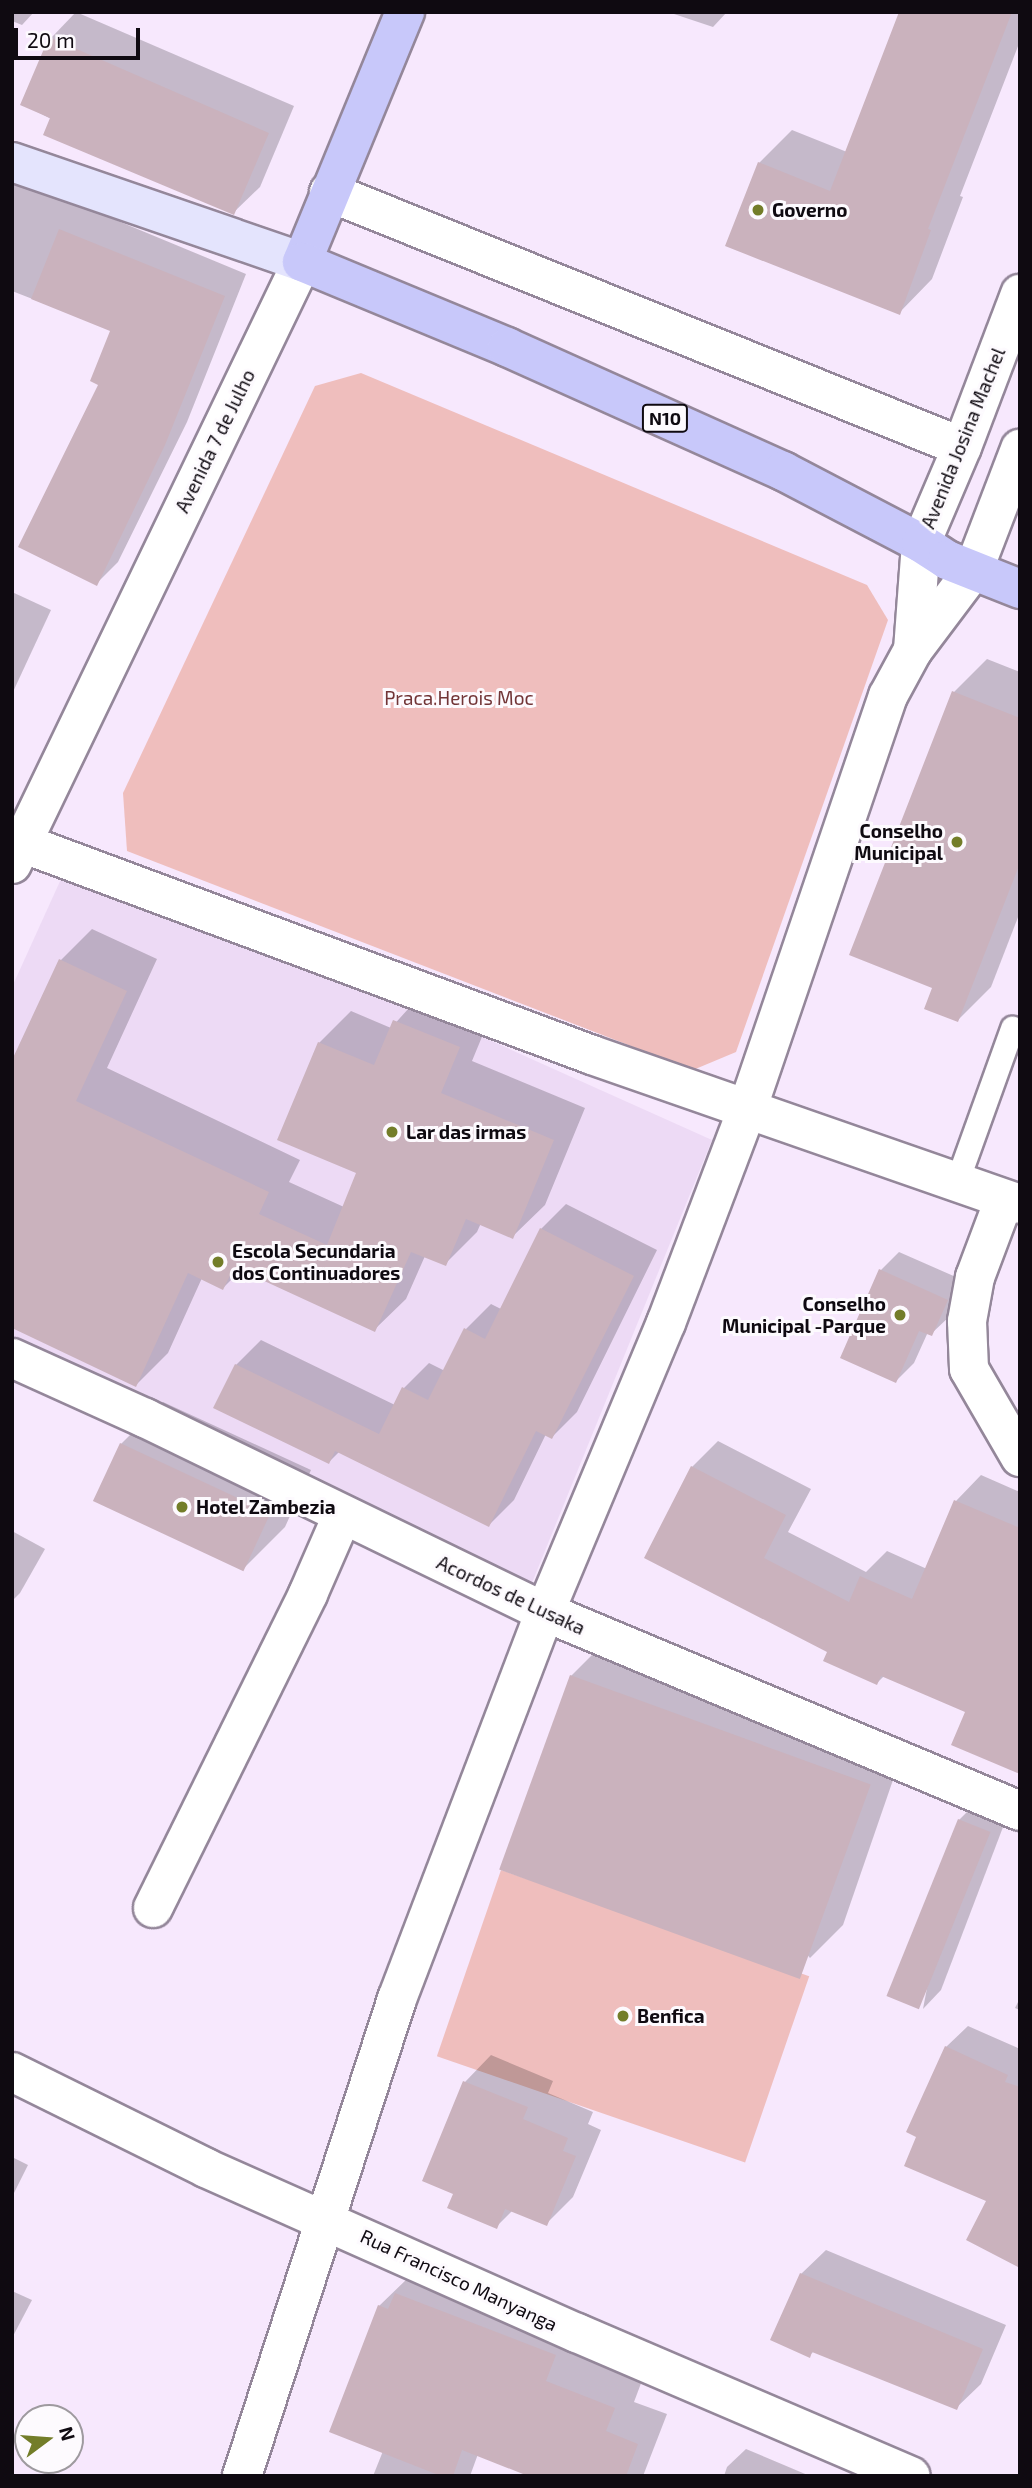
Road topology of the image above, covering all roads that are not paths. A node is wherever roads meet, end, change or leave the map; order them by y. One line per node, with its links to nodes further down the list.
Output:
1 (405, 12): 3 (main road, Avenida 7 de Julho)
2 (12, 162): 4 (street)
3 (329, 192): 4 (main road, Avenida 7 de Julho); 6 (street)
4 (302, 262): 8 (main road, N10); 12 (street, Avenida 7 de Julho)
5 (1020, 294): 6 (street, Avenida Josina Machel)
6 (962, 447): 8 (street, Avenida Josina Machel)
7 (1020, 449): 9 (street)
8 (921, 543): 9 (main road, N10); 11 (street, Avenida Josina Machel)
9 (974, 569): 10 (main road, N10); 11 (street)
10 (1020, 589)
11 (913, 650): 14 (street)
12 (17, 853): 14 (street)
13 (1012, 1027): 15 (lane)
14 (747, 1110): 15 (street); 20 (street)
15 (957, 1181): 16 (street)
16 (1012, 1202): 18 (street)
17 (12, 1358): 19 (street, Acordos de Lusaka)
18 (1020, 1457)
19 (342, 1516): 20 (street, Acordos de Lusaka); 22 (street)
20 (545, 1612): 21 (street, Acordos de Lusaka); 24 (street)
21 (1020, 1811)
22 (153, 1908)
23 (12, 2072): 24 (street, Rua Francisco Manyanga)
24 (328, 2220): 25 (street); 26 (street, Rua Francisco Manyanga)
25 (242, 2476)
26 (911, 2476)

